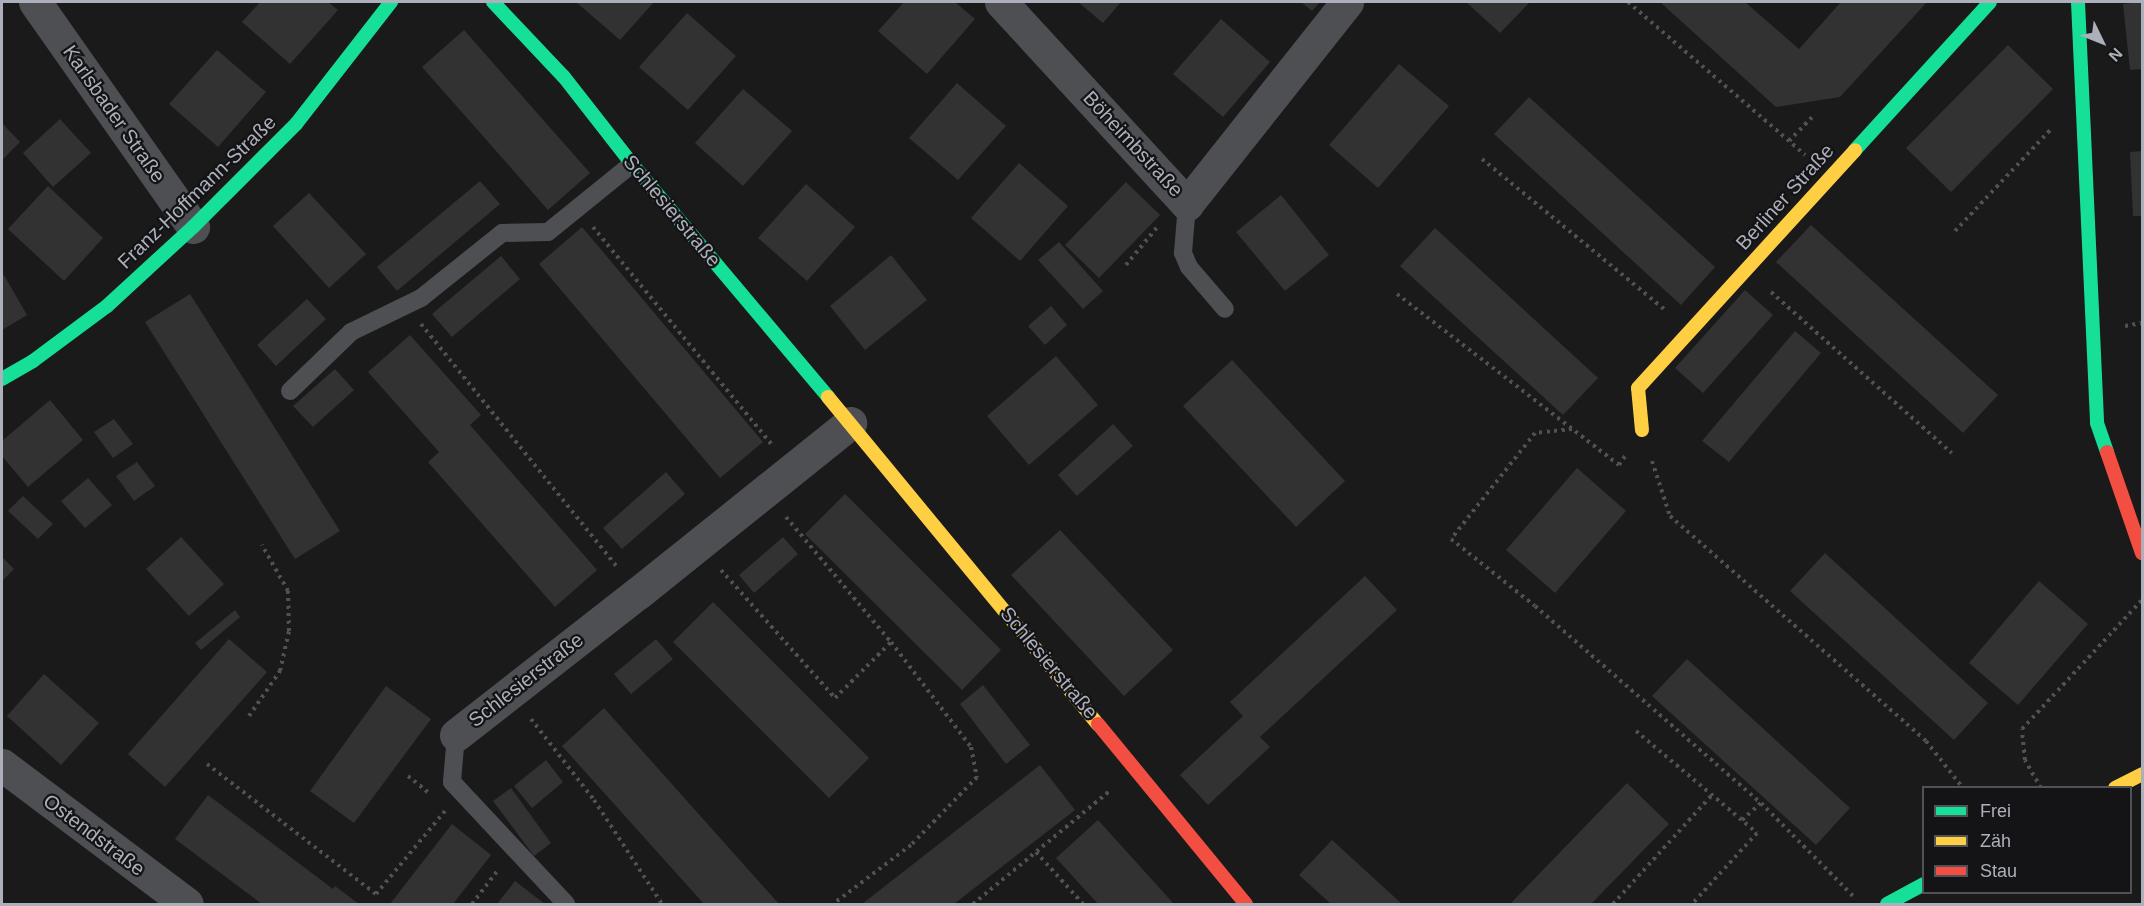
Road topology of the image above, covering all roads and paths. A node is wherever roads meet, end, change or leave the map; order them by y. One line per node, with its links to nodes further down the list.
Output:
1 (35, 2): 17 (street, Karlsbader Straße)
2 (391, 2): 17 (street, Franz-Hoffmann-Straße)
3 (493, 2): 13 (street, Schlesierstraße)
4 (1001, 2): 15 (street, Böheimbstraße)
5 (1347, 2): 15 (street, Böheimbstraße)
6 (1628, 2): 11 (path)
7 (1990, 2): 14 (street, Berliner Straße)
8 (2078, 2): 9 (street)
9 (2082, 95): 18 (path); 35 (street)
10 (1814, 115): 11 (path)
11 (1789, 141): 14 (path)
12 (1482, 159): 24 (path)
13 (632, 164): 16 (lane); 27 (street, Schlesierstraße)
14 (1830, 177): 20 (street, Berliner Straße)
15 (1185, 200): 19 (path); 23 (lane)
16 (578, 209): 22 (lane); 31 (path)
17 (193, 227): 25 (street, Franz-Hoffmann-Straße)
18 (1955, 231)
19 (1126, 265)
20 (1745, 270): 24 (street, Berliner Straße); 30 (path)
21 (1396, 294): 28 (path)
22 (406, 305): 26 (lane); 36 (path)
23 (1225, 309)
24 (1690, 331): 29 (street, Berliner Straße)
25 (2, 379)
26 (290, 391)
27 (850, 423): 31 (street, Schlesierstraße); 45 (street, Schlesierstraße)
28 (1572, 429): 29 (path); 52 (path)
29 (1642, 430): 47 (path)
30 (1952, 453)
31 (792, 470): 32 (street, Schlesierstraße)
32 (765, 492): 34 (street, Schlesierstraße); 38 (path)
33 (262, 544): 40 (path)
34 (698, 545): 36 (street, Schlesierstraße); 38 (path)
35 (2142, 553)
36 (638, 593): 39 (street, Schlesierstraße)
37 (2142, 600): 48 (path)
38 (891, 642): 61 (path)
39 (510, 693): 42 (street, Schlesierstraße); 60 (path)
40 (249, 716)
41 (1636, 731): 51 (path)
42 (456, 735): 50 (lane)
43 (207, 764): 50 (path)
44 (2, 765): 57 (street, Ostendstraße)
45 (1136, 769): 55 (path); 64 (street, Schlesierstraße)
46 (2142, 774): 49 (street)
47 (1961, 786)
48 (2040, 786)
49 (2119, 786)
50 (461, 792): 54 (lane)
51 (1712, 795): 53 (path); 65 (path)
52 (1761, 803): 53 (path); 67 (path)
53 (1742, 820): 66 (path)
54 (513, 851): 58 (path); 59 (lane)
55 (1036, 852): 62 (path); 63 (path)
56 (1922, 885): 68 (street)
57 (186, 904)
58 (472, 904)
59 (566, 904)
60 (662, 904)
61 (832, 904)
62 (973, 904)
63 (1083, 904)
64 (1246, 904)
65 (1612, 904)
66 (1692, 904)
67 (1861, 904)
68 (1887, 904)

